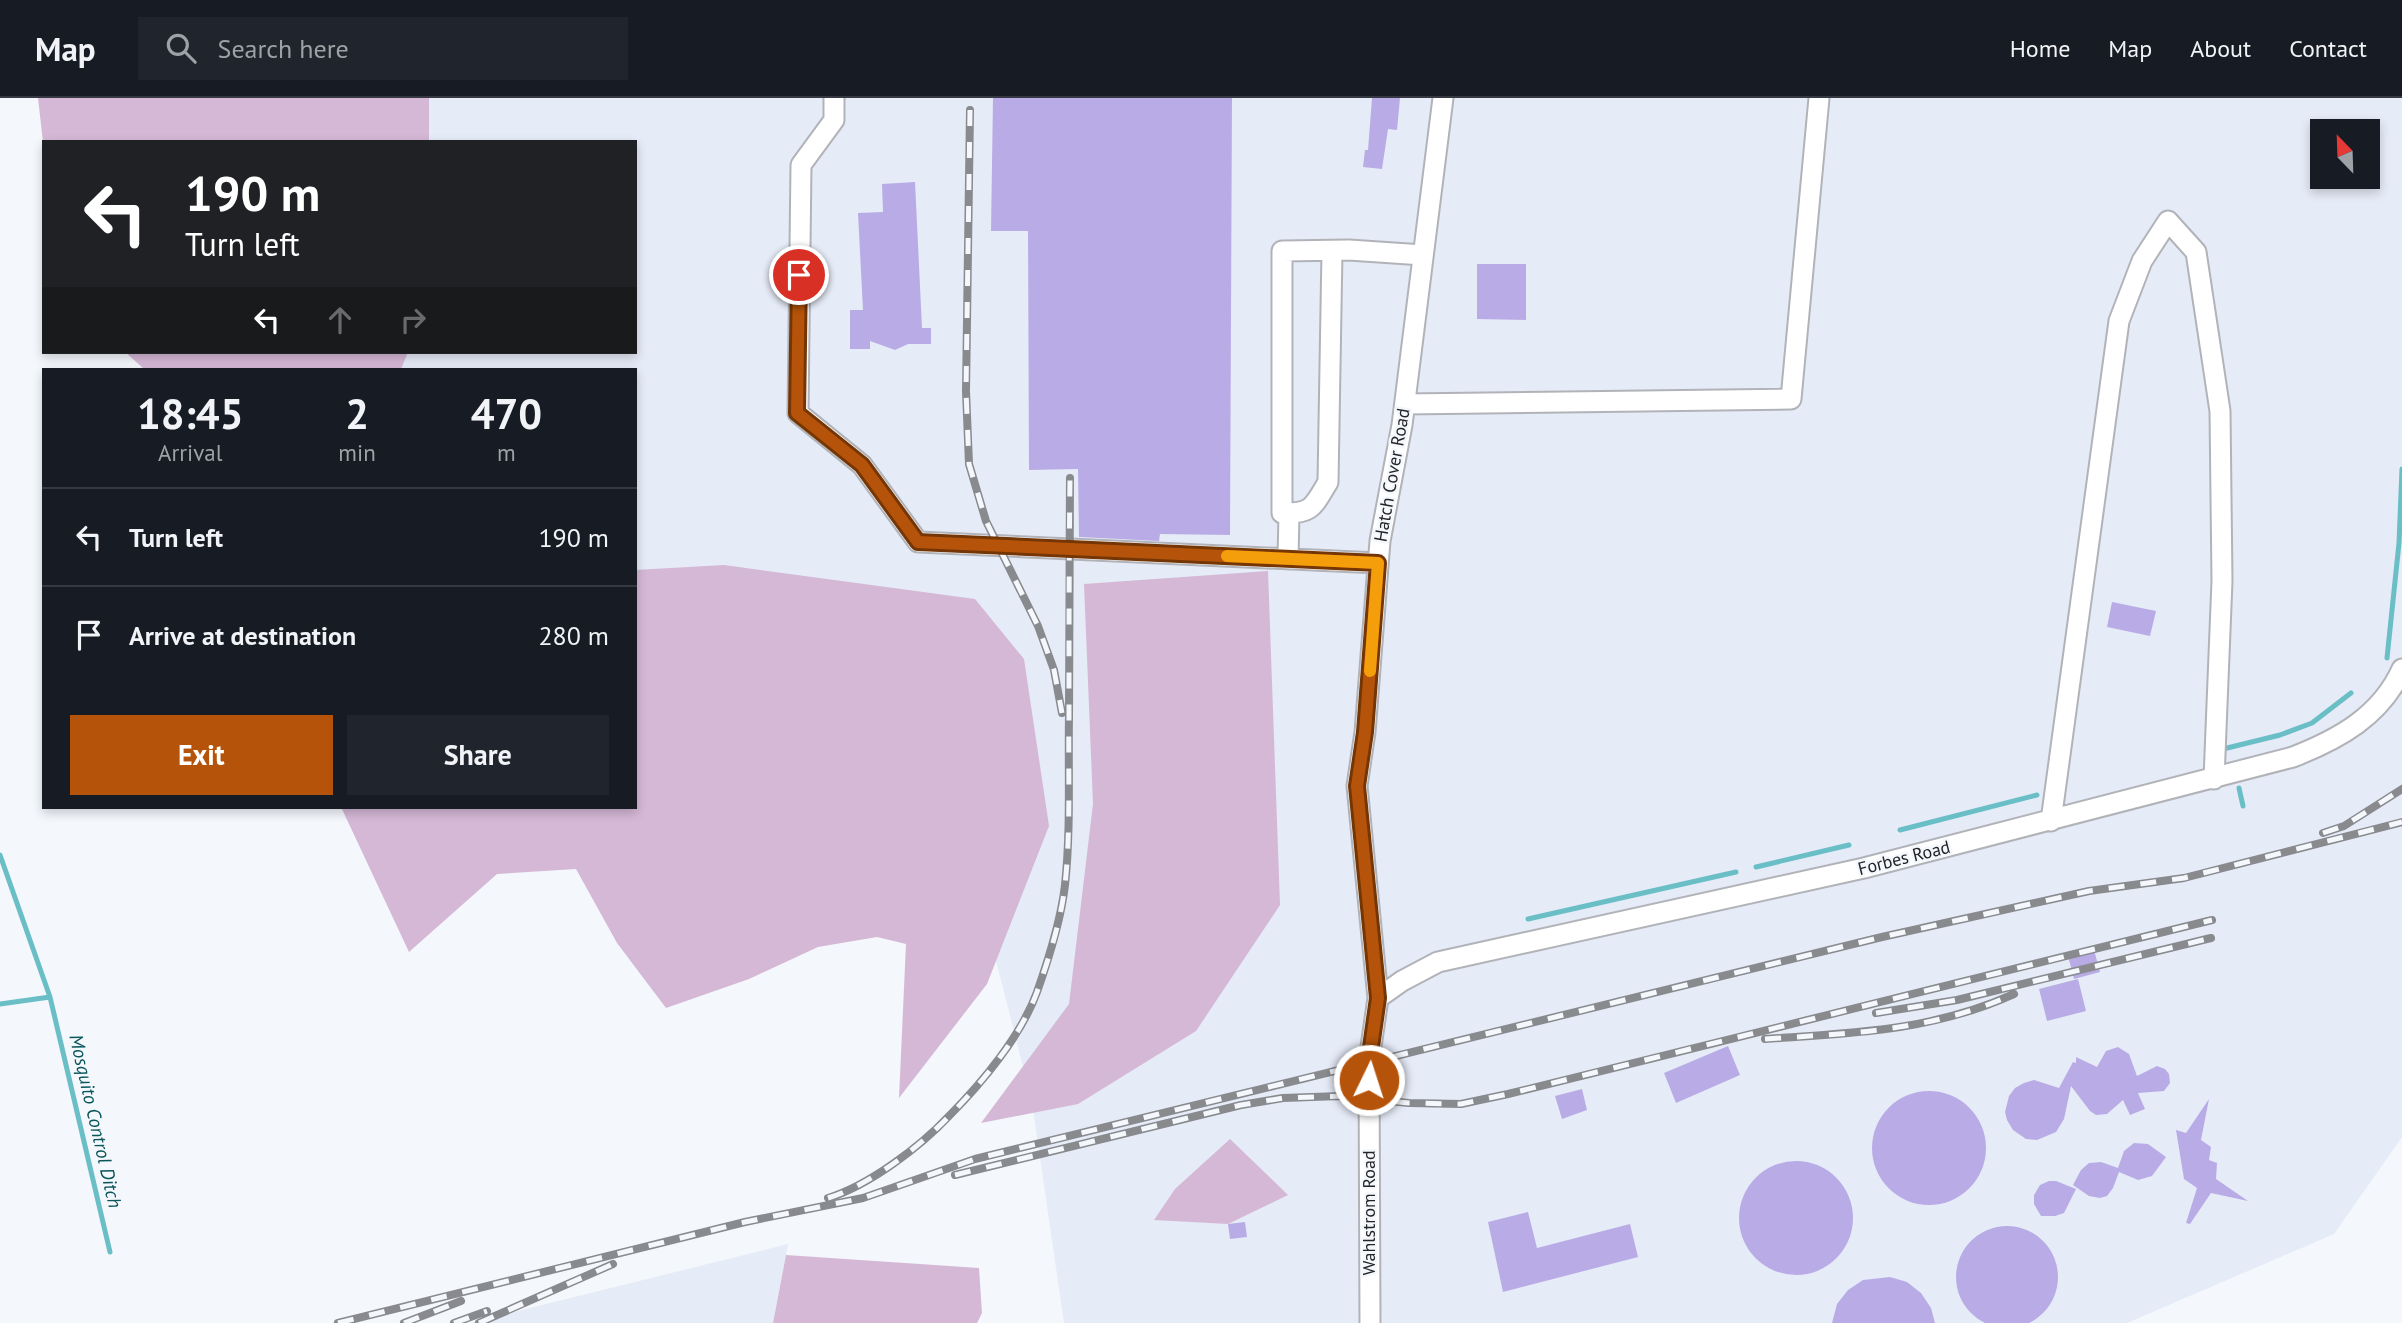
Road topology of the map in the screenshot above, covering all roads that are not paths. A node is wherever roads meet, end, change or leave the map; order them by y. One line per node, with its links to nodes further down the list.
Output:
1 (834, 98): 8 (street)
2 (1443, 98): 5 (street, Hatch Cover Road)
3 (1819, 98): 6 (street)
4 (1332, 251): 5 (street); 7 (street); 7 (street)
5 (1423, 255): 6 (street, Hatch Cover Road)
6 (1405, 404): 9 (street, Hatch Cover Road)
7 (1289, 513): 8 (street)
8 (1288, 559): 9 (street)
9 (1378, 563): 13 (street, Hatch Cover Road)
10 (2402, 669): 11 (street, Forbes Road)
11 (2214, 779): 12 (street, Forbes Road); 12 (street)
12 (2052, 821): 13 (street, Forbes Road)
13 (1378, 998): 14 (street, Hatch Cover Road)
14 (1369, 1061): 15 (street, Wahlstrom Road)
15 (1370, 1323)

